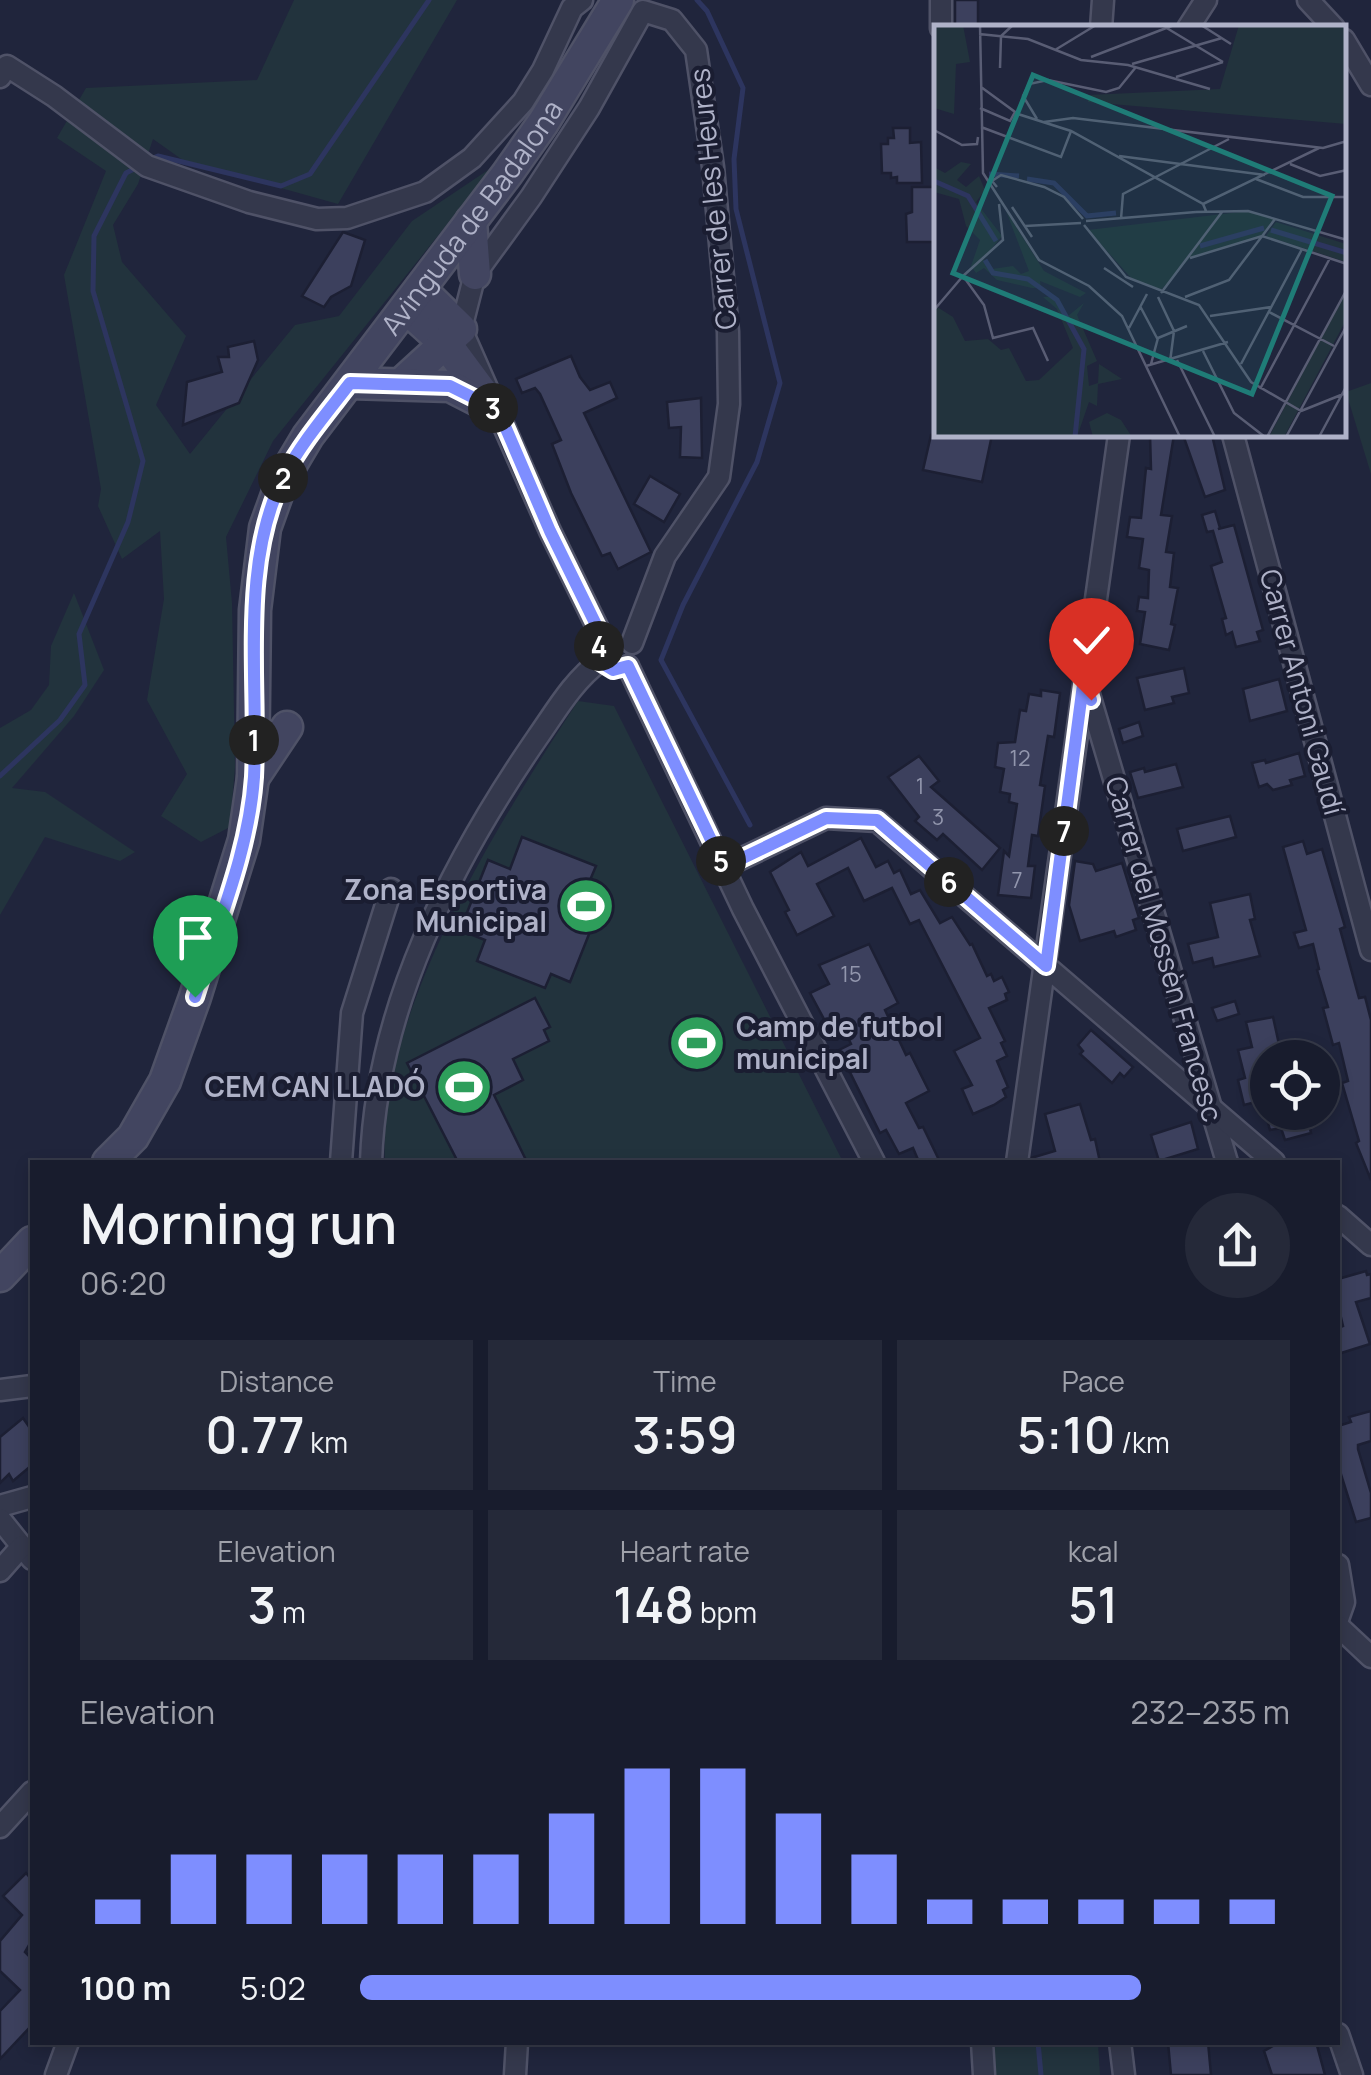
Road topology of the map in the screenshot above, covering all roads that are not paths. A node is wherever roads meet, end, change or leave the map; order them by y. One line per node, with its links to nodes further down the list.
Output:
1 (582, 0): 12 (street)
2 (941, 0): 7 (street)
3 (1103, 0): 8 (street)
4 (1206, 0): 9 (street)
5 (1308, 0): 10 (street)
6 (611, 2): 14 (street, Avinguda de Badalona)
7 (942, 25)
8 (1101, 25)
9 (1190, 25)
10 (1331, 25)
11 (1346, 43): 13 (street)
12 (2, 68)
13 (1371, 85)
14 (472, 221): 15 (street); 16 (street, Avinguda de Badalona)
15 (475, 274): 17 (street, Carrer de les Heures); 24 (street, Carrer de les Heures)
16 (413, 298): 17 (street); 19 (street, Avinguda de Badalona)
17 (454, 337): 18 (street); 20 (street)
18 (404, 382): 19 (street); 20 (street)
19 (350, 383): 29 (street, Avinguda de Badalona)
20 (498, 410): 23 (street)
21 (1118, 438): 27 (street)
22 (1234, 438): 32 (street, Carrer Antoni Gaudí)
23 (603, 639): 24 (street); 25 (street)
24 (632, 644): 26 (street)
25 (600, 662): 26 (street); 37 (street)
26 (628, 666): 30 (street)
27 (1084, 677): 33 (street); 34 (street, Carrer del Mossèn Francesc)
28 (287, 727): 29 (street)
29 (254, 778): 35 (street, Avinguda de Badalona)
30 (724, 867): 33 (street); 38 (street)
31 (391, 889): 36 (street)
32 (1371, 950)
33 (1046, 966): 34 (street); 39 (street)
34 (1212, 1110): 40 (street, Carrer del Mossèn Francesc); 41 (street)
35 (110, 1160)
36 (341, 1160)
37 (371, 1160)
38 (873, 1160)
39 (1017, 1160)
40 (1226, 1160)
41 (1272, 1160)
42 (1340, 1218): 44 (street)
43 (30, 1244): 45 (street)
44 (1371, 1245)
45 (0, 1276)
46 (30, 1386): 47 (street)
47 (0, 1390)
48 (30, 1498): 49 (street)
49 (0, 1506)
50 (0, 1518): 51 (street)
51 (27, 1552): 52 (street)
52 (0, 1572)
53 (1340, 1577): 54 (street)
54 (1340, 1615)
55 (1340, 1624): 56 (street)
56 (1371, 1657)
57 (30, 1794): 58 (street)
58 (0, 1827)
59 (1340, 2040): 68 (street)
60 (67, 2045): 64 (street)
61 (517, 2045): 65 (street)
62 (982, 2045): 66 (street)
63 (1120, 2045): 67 (street)
64 (56, 2075)
65 (515, 2075)
66 (984, 2075)
67 (1124, 2075)
68 (1352, 2075)

